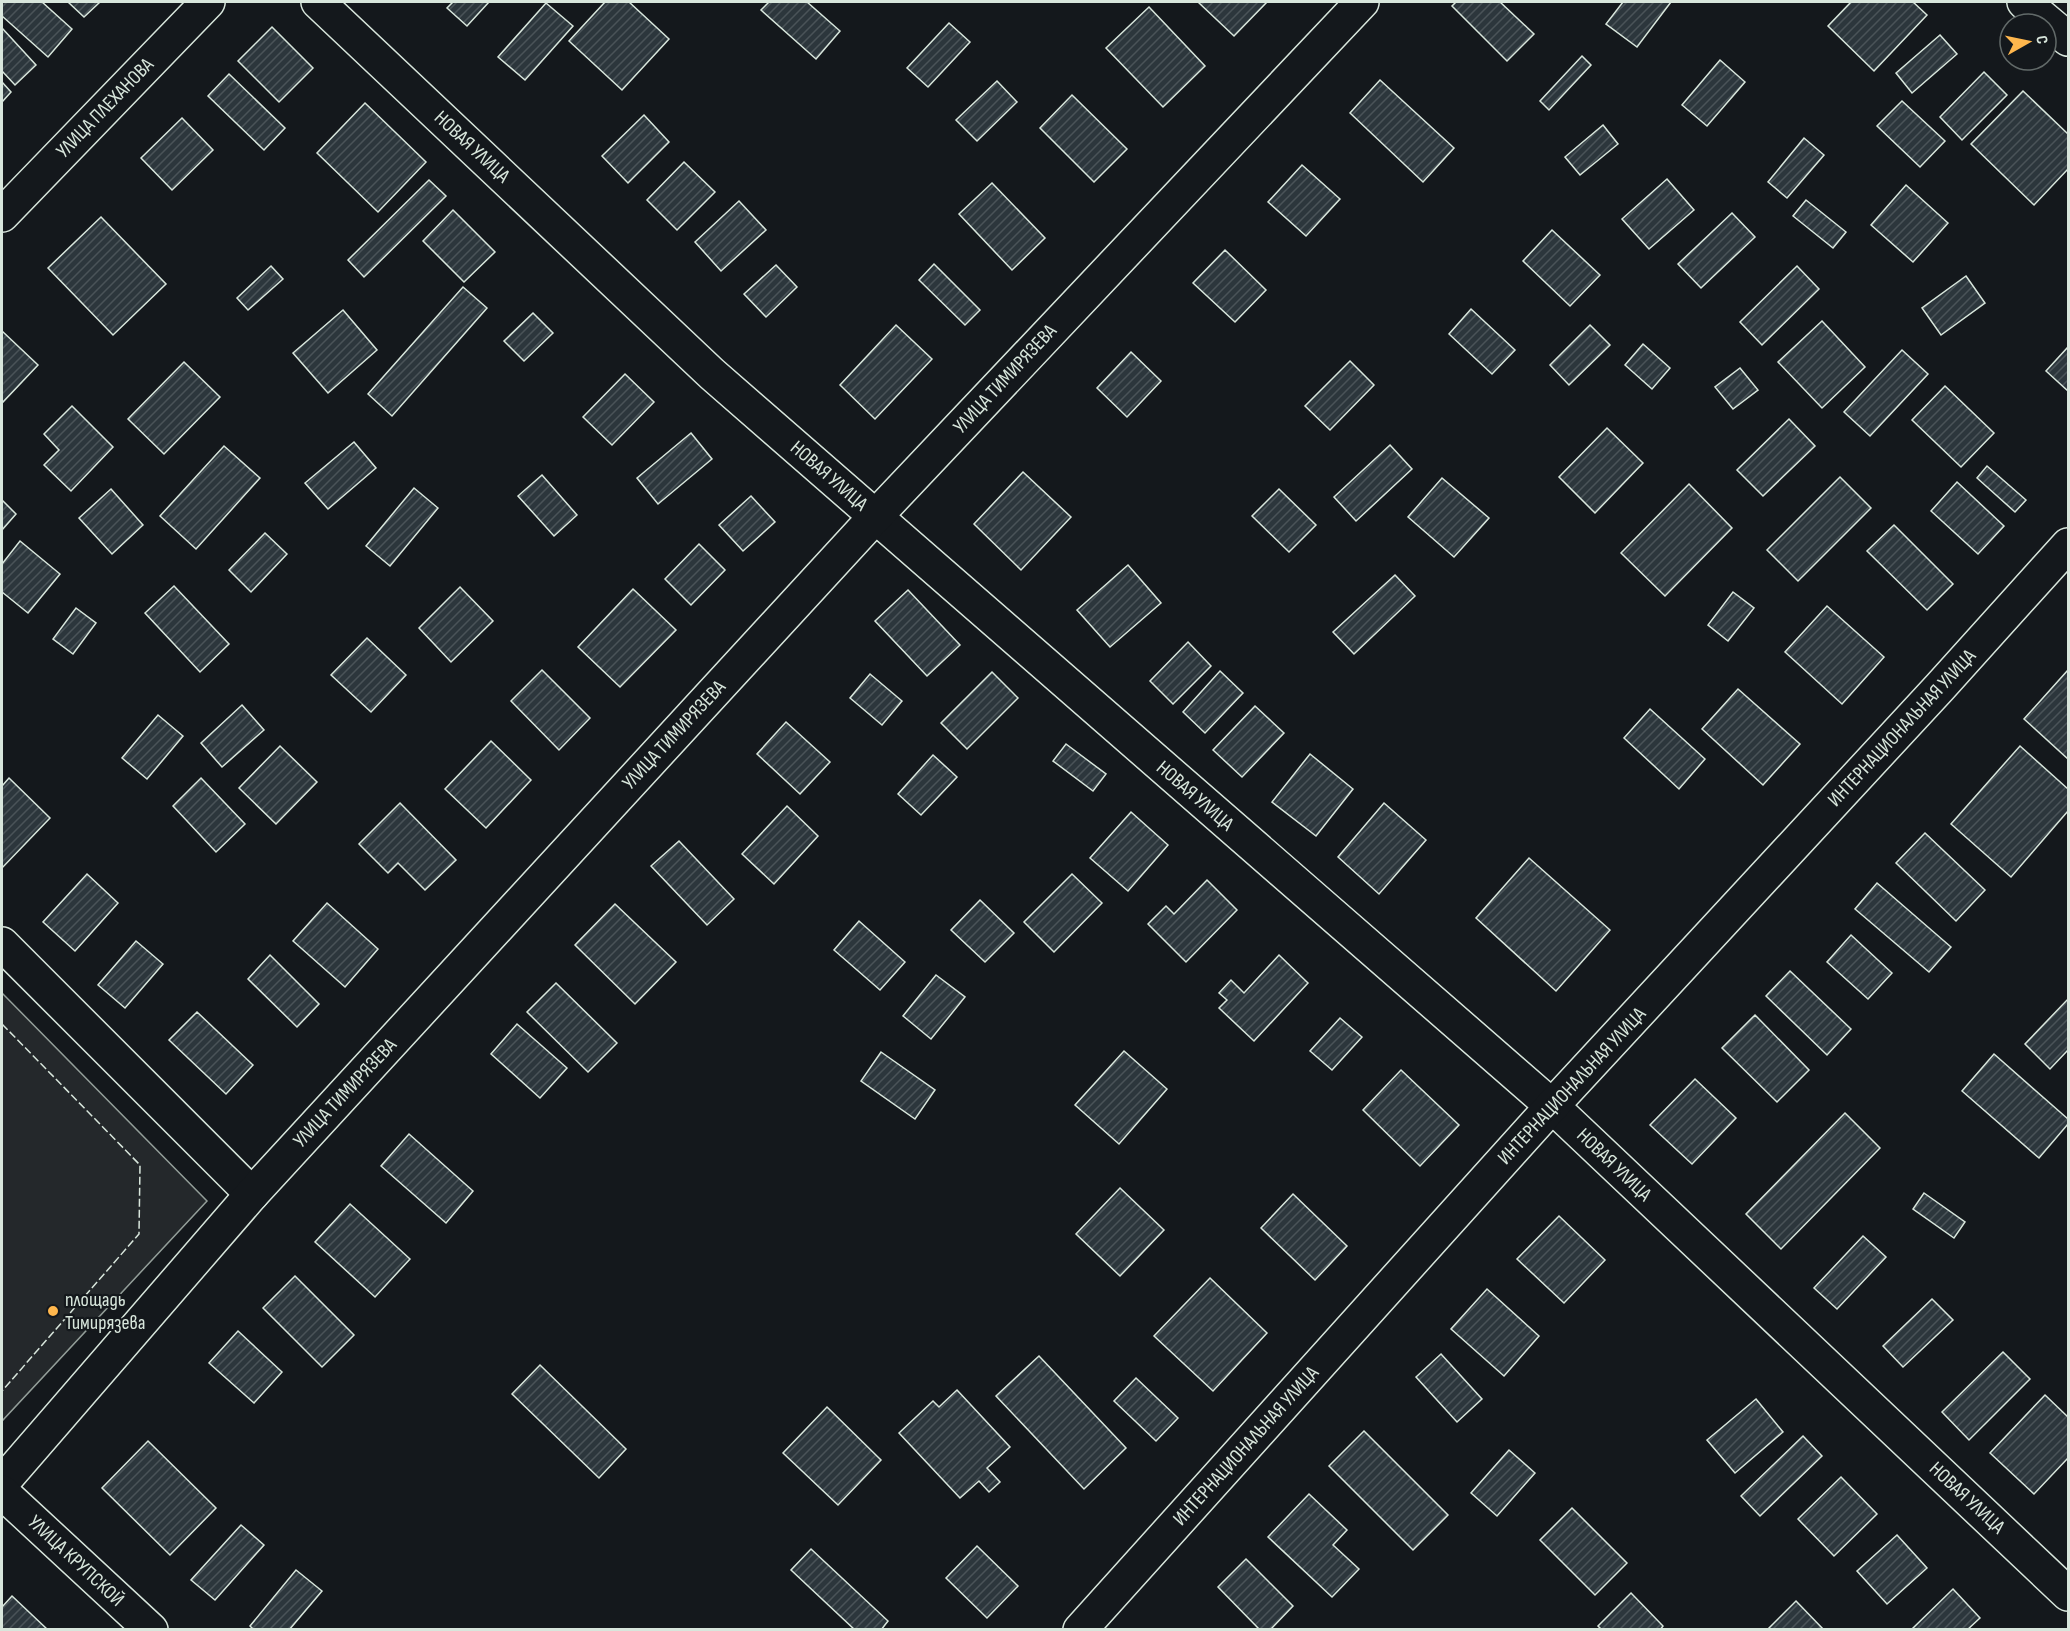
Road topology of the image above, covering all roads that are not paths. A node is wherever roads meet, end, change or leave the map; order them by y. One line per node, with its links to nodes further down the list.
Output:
1 (208, 2): 6 (street, УЛИЦА ПЛЕХАНОВА)
2 (318, 2): 7 (street, НОВАЯ УЛИЦА)
3 (1362, 2): 7 (street, УЛИЦА ТИМИРЯЗЕВА)
4 (2024, 2): 5 (street)
5 (2068, 39)
6 (2, 215)
7 (875, 517): 10 (street, НОВАЯ УЛИЦА); 11 (street, УЛИЦА ТИМИРЯЗЕВА)
8 (2068, 545): 10 (street, ИНТЕРНАЦИОНАЛЬНАЯ УЛИЦА)
9 (2, 944): 11 (street)
10 (1552, 1106): 14 (street, НОВАЯ УЛИЦА); 16 (street, ИНТЕРНАЦИОНАЛЬНАЯ УЛИЦА)
11 (252, 1194): 12 (street, УЛИЦА ТИМИРЯЗЕВА)
12 (2, 1483)
13 (2, 1491): 15 (street, УЛИЦА КРУПСКОЙ)
14 (2068, 1594)
15 (151, 1629)
16 (1080, 1629)

